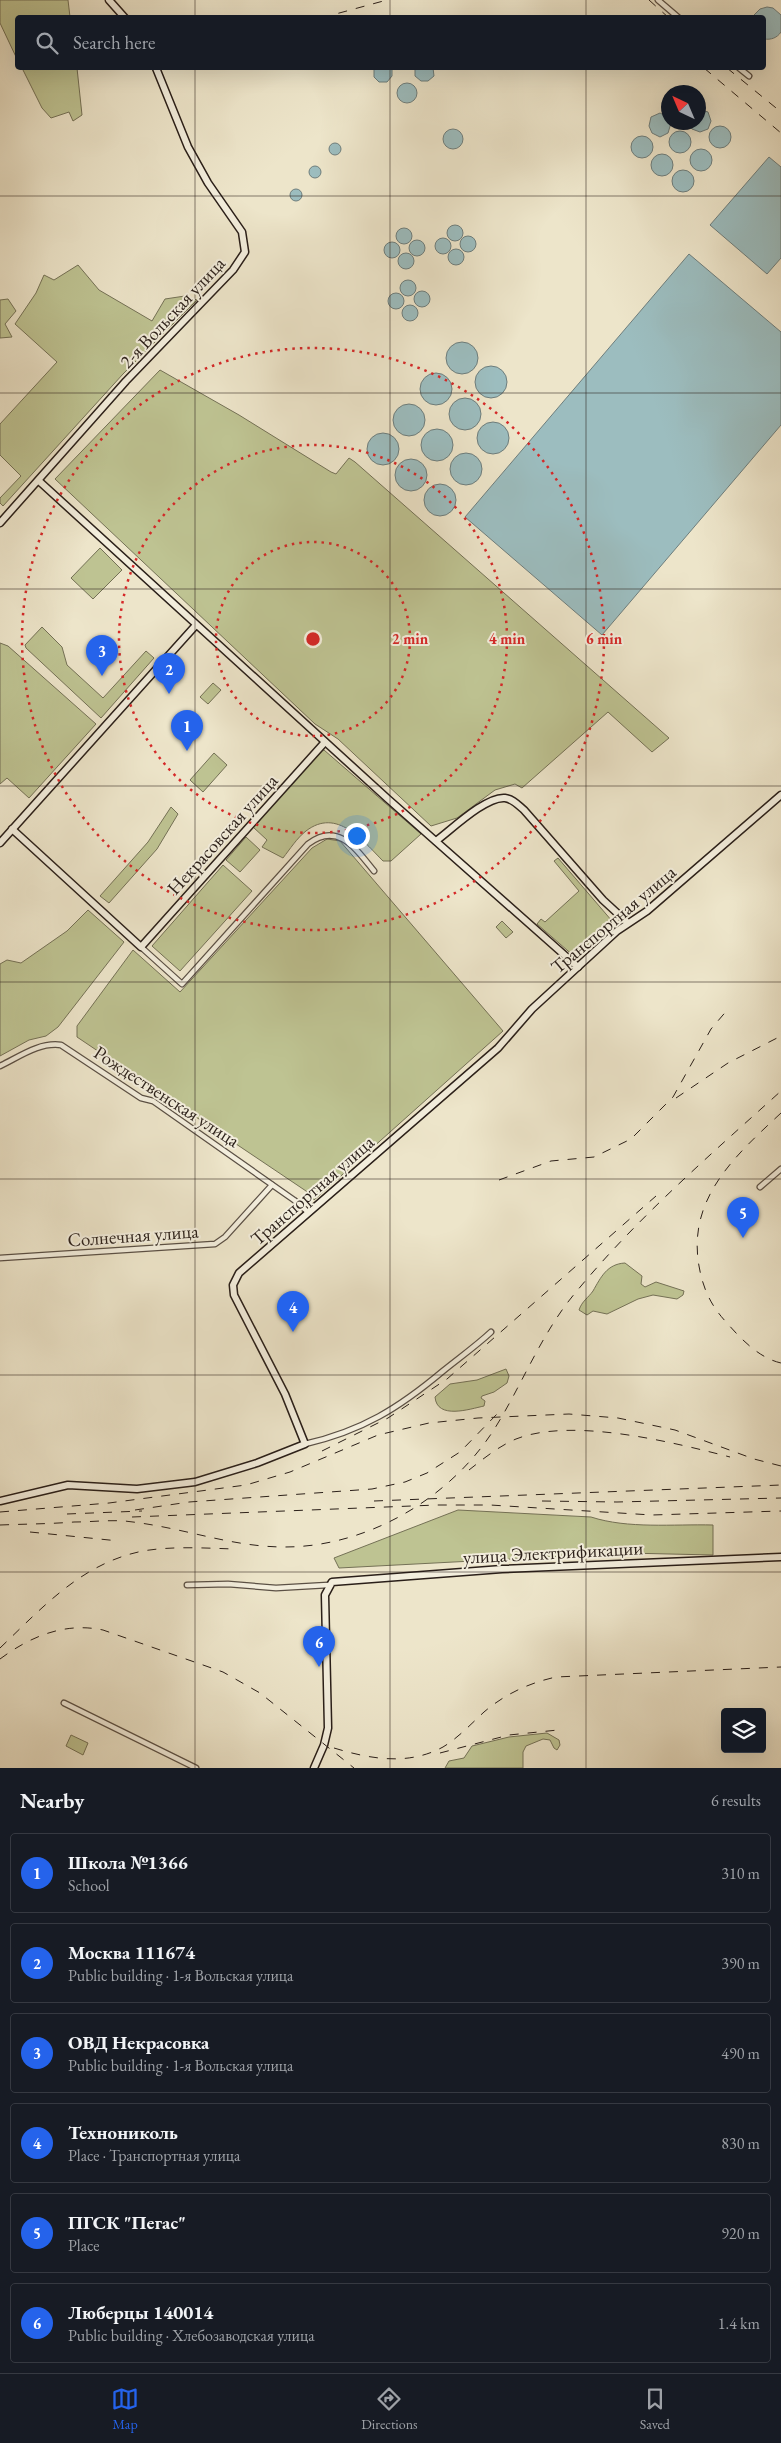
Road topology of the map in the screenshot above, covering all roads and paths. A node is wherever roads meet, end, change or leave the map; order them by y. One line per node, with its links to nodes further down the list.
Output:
1 (108, 0): 3 (street)
2 (658, 0): 4 (street)
3 (122, 15)
4 (676, 15)
5 (157, 70): 8 (street, 2-я Вольская улица)
6 (742, 70): 7 (street)
7 (749, 76)
8 (39, 481): 10 (street, 2-я Вольская улица); 12 (street)
9 (0, 509): 10 (street)
10 (7, 516): 11 (street, 2-я Вольская улица)
11 (0, 523)
12 (196, 624): 13 (street); 15 (street)
13 (326, 742): 16 (street); 20 (street, Некрасовская улица)
14 (781, 795): 19 (street, Транспортная улица)
15 (12, 829): 17 (street); 20 (street)
16 (436, 842): 19 (street); 21 (street)
17 (0, 843)
18 (374, 871): 20 (street)
19 (628, 923): 21 (street, Транспортная улица)
20 (141, 947)
21 (578, 967): 26 (street, Транспортная улица)
22 (0, 1066): 24 (street, Рождественская улица)
23 (781, 1169): 25 (street)
24 (272, 1185): 26 (street, Рождественская улица); 27 (street, Солнечная улица)
25 (760, 1187)
26 (308, 1212): 29 (street, Транспортная улица)
27 (0, 1258)
28 (491, 1332): 29 (street)
29 (306, 1444): 30 (street)
30 (0, 1501)
31 (781, 1557): 33 (street, улица Электрификации)
32 (187, 1585): 33 (street)
33 (328, 1585): 36 (street)
34 (64, 1703): 35 (street)
35 (196, 1768)
36 (314, 1768)

